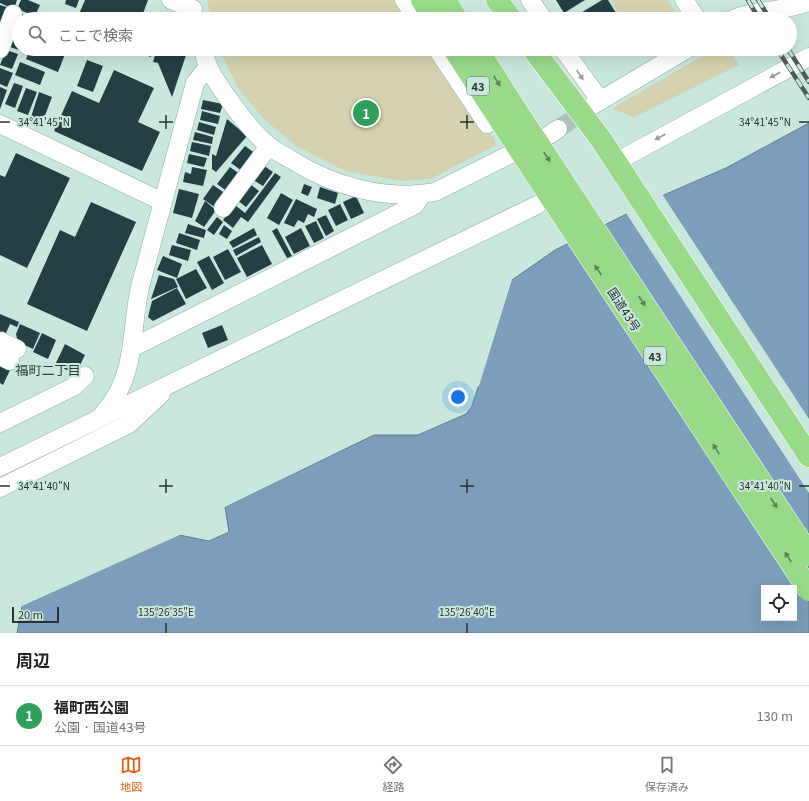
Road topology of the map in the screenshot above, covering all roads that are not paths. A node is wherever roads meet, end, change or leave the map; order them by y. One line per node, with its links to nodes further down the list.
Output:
1 (171, 0): 10 (street)
2 (404, 0): 11 (street)
3 (422, 0): 12 (highway)
4 (445, 0): 13 (highway)
5 (497, 0): 14 (highway)
6 (530, 0): 15 (street)
7 (684, 0): 16 (street)
8 (809, 2): 9 (street)
9 (782, 5): 17 (street)
10 (194, 9)
11 (412, 12)
12 (430, 12)
13 (453, 12)
14 (506, 12)
15 (538, 12)
16 (692, 12)
17 (754, 12)
18 (12, 17): 19 (street)
19 (0, 49)
20 (204, 56): 28 (street)
21 (442, 56): 30 (street)
22 (459, 56): 49 (highway, 国道43号 / 43, one-way to 22, bridge)
23 (482, 56): 48 (highway, 国道43号 / 43, one-way to 48, bridge)
24 (538, 56): 33 (highway, bridge)
25 (568, 56): 26 (street, one-way to 26)
26 (674, 56)
27 (809, 57): 33 (street, one-way to 33)
28 (207, 68): 31 (street); 35 (street)
29 (0, 124): 35 (street)
30 (486, 124)
31 (269, 146): 34 (street); 37 (street)
32 (513, 153): 34 (street)
33 (622, 170): 45 (highway)
34 (422, 194): 39 (street)
35 (163, 202): 39 (street)
36 (537, 206): 42 (street)
37 (223, 208)
38 (0, 341): 40 (street)
39 (132, 348): 43 (street)
40 (9, 355)
41 (85, 376): 44 (street)
42 (172, 384): 43 (street); 47 (street)
43 (96, 420): 46 (street)
44 (0, 423)
45 (809, 456)
46 (0, 467)
47 (0, 488)
48 (809, 556)
49 (809, 590)

